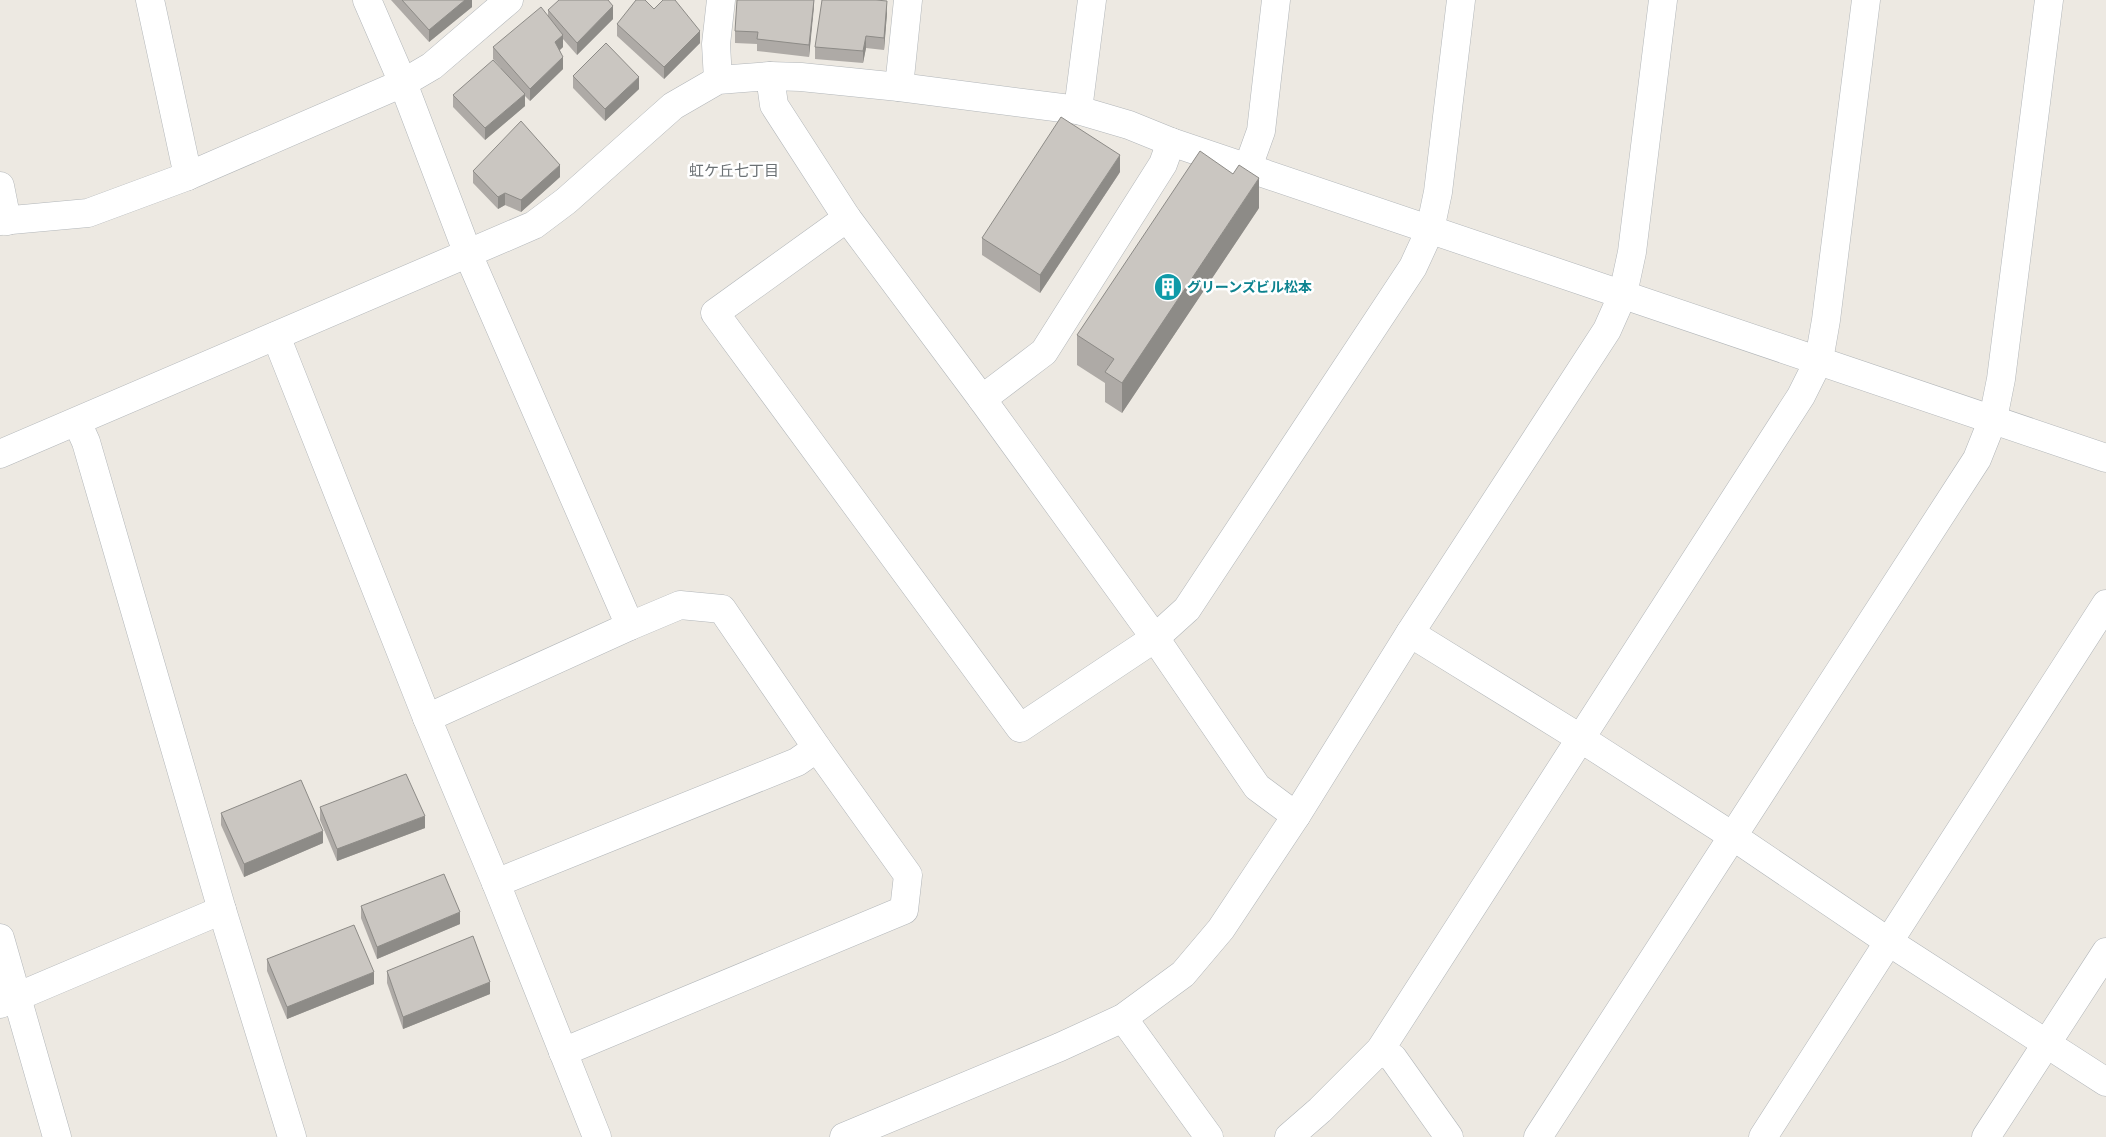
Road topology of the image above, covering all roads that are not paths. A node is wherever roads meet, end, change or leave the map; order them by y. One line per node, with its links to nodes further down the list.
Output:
1 (150, 0): 19 (street)
2 (367, 0): 14 (street)
3 (509, 0): 14 (street)
4 (721, 0): 13 (street)
5 (908, 0): 15 (street)
6 (1092, 0): 16 (street)
7 (1276, 0): 18 (street)
8 (1461, 0): 23 (street)
9 (1663, 0): 25 (street)
10 (1866, 0): 27 (street)
11 (2049, 0): 29 (street)
12 (770, 76): 13 (street); 15 (street); 21 (street)
13 (718, 80): 24 (street)
14 (403, 83): 19 (street); 24 (street)
15 (899, 87): 16 (street)
16 (1078, 110): 17 (street)
17 (1171, 142): 18 (street); 28 (street)
18 (1248, 167): 23 (street)
19 (188, 176): 22 (street)
20 (0, 186): 22 (street)
21 (847, 218): 28 (street); 36 (street)
22 (3, 221)
23 (1430, 230): 25 (street); 36 (street)
24 (468, 254): 26 (street); 34 (street)
25 (1623, 294): 27 (street); 35 (street)
26 (276, 336): 30 (street); 37 (street)
27 (1819, 360): 29 (street); 38 (street)
28 (982, 399): 36 (street)
29 (1993, 419): 32 (street); 41 (street)
30 (77, 422): 31 (street); 43 (street)
31 (0, 454)
32 (2106, 458)
33 (2106, 604): 45 (street)
34 (630, 626): 37 (street); 39 (street)
35 (1410, 633): 38 (street); 40 (street)
36 (1155, 638): 40 (street)
37 (427, 718): 42 (street)
38 (1580, 738): 41 (street); 50 (street)
39 (817, 748): 42 (street); 51 (street)
40 (1296, 816): 48 (street)
41 (1734, 837): 45 (street); 60 (street)
42 (496, 883): 51 (street)
43 (222, 910): 47 (street); 54 (street)
44 (0, 938): 47 (street)
45 (1888, 942): 49 (street); 61 (street)
46 (2106, 952): 49 (street)
47 (9, 1000): 53 (street)
48 (1123, 1018): 56 (street); 57 (street)
49 (2047, 1043): 52 (street); 62 (street)
50 (1380, 1050): 58 (street); 59 (street)
51 (563, 1052): 55 (street)
52 (2106, 1082)
53 (58, 1137)
54 (292, 1137)
55 (596, 1137)
56 (844, 1137)
57 (1210, 1137)
58 (1289, 1137)
59 (1449, 1137)
60 (1538, 1137)
61 (1763, 1137)
62 (1986, 1137)

